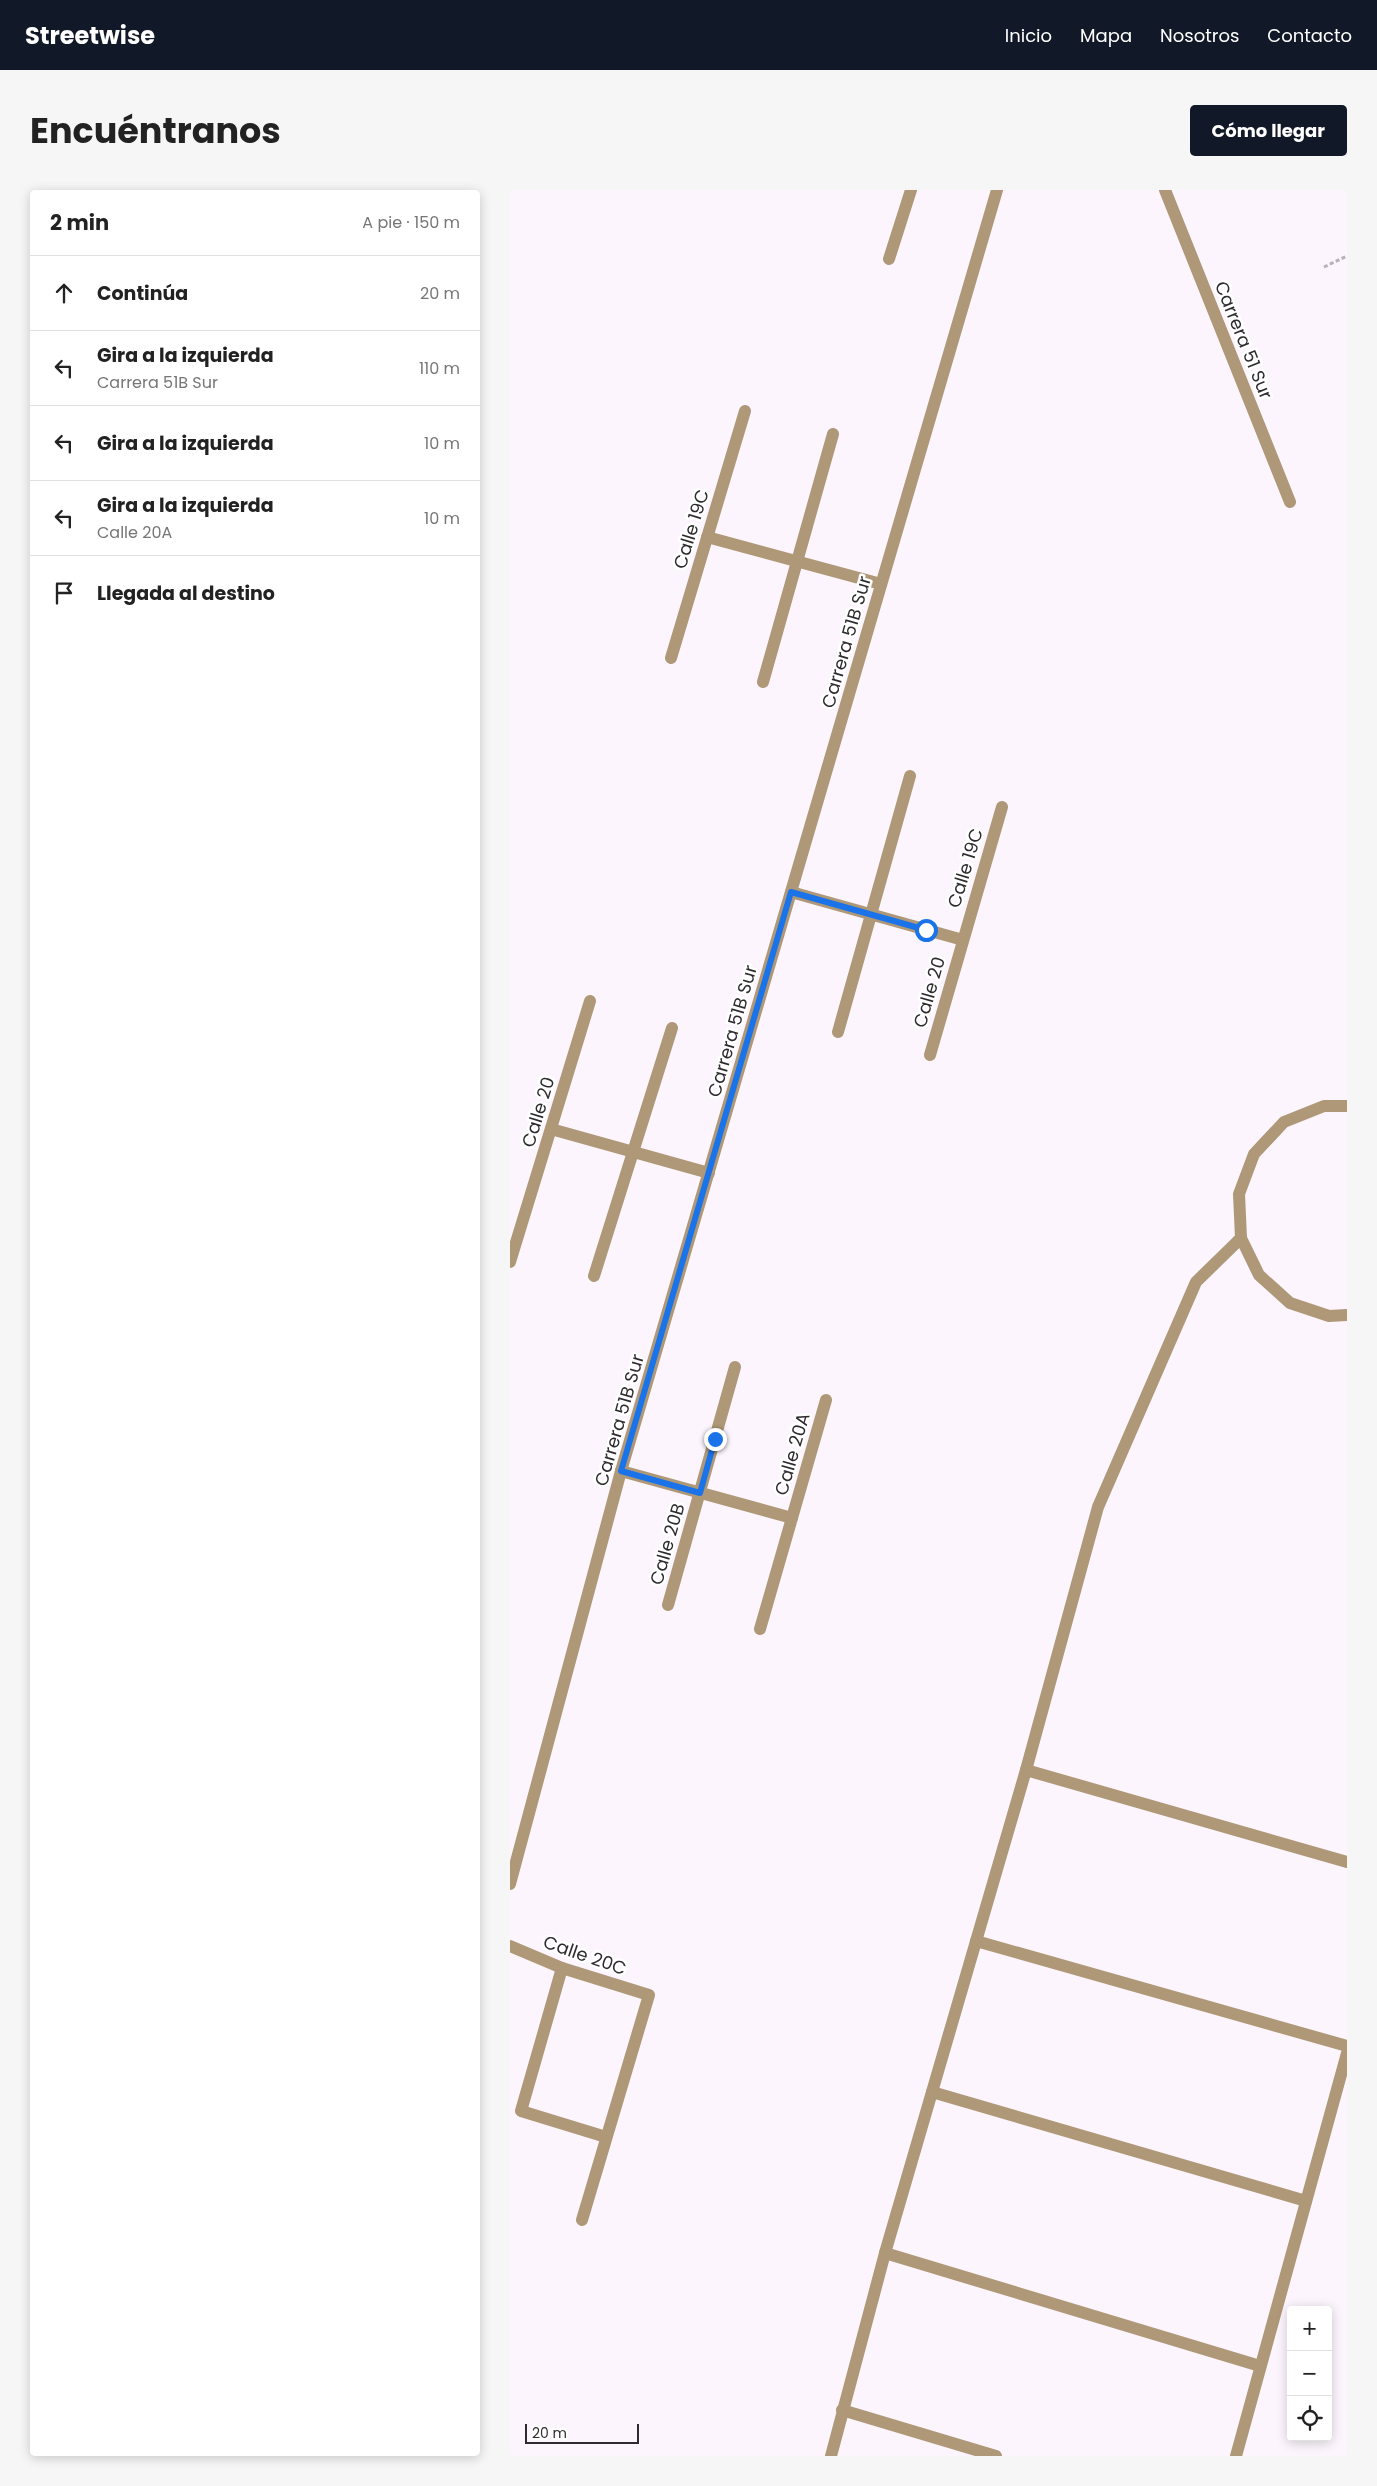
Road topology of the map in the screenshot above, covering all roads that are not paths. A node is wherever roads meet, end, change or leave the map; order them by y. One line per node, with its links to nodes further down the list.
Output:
1 (911, 190): 4 (street)
2 (997, 190): 10 (street, Carrera 51B Sur)
3 (1165, 190): 7 (street, Carrera 51 Sur)
4 (889, 259)
5 (745, 411): 8 (street, Calle 19C)
6 (833, 434): 9 (street)
7 (1290, 502)
8 (707, 537): 9 (street); 11 (street, Calle 19C)
9 (797, 563): 10 (street); 12 (street)
10 (881, 584): 15 (street, Carrera 51B Sur)
11 (671, 658)
12 (763, 682)
13 (910, 776): 16 (street)
14 (1002, 807): 17 (street, Calle 19C)
15 (791, 892): 16 (street); 25 (street, Carrera 51B Sur)
16 (872, 914): 17 (street); 20 (street)
17 (963, 940): 21 (street, Calle 20)
18 (590, 1000): 23 (street, Calle 20)
19 (672, 1028): 24 (street)
20 (838, 1032)
21 (930, 1055)
22 (1347, 1106): 26 (street)
23 (551, 1129): 24 (street); 27 (street, Calle 20)
24 (633, 1152): 25 (street); 28 (street)
25 (709, 1173): 32 (street, Carrera 51B Sur)
26 (1242, 1238): 29 (street); 37 (street)
27 (510, 1262)
28 (594, 1276)
29 (1347, 1315)
30 (735, 1367): 33 (street)
31 (826, 1400): 34 (street, Calle 20A)
32 (621, 1471): 33 (street); 39 (street, Carrera 51B Sur)
33 (700, 1493): 34 (street); 35 (street, Calle 20B)
34 (792, 1518): 36 (street)
35 (668, 1605)
36 (760, 1629)
37 (1026, 1770): 38 (street); 40 (street)
38 (1347, 1862)
39 (510, 1884)
40 (976, 1941): 43 (street); 45 (street)
41 (510, 1946): 42 (street, Calle 20C)
42 (562, 1968): 46 (street); 46 (street, Calle 20C)
43 (1347, 2046)
44 (1347, 2053): 47 (street)
45 (932, 2092): 47 (street); 49 (street)
46 (606, 2138): 48 (street)
47 (1306, 2201): 50 (street)
48 (582, 2220)
49 (885, 2253): 50 (street); 51 (street)
50 (1260, 2366): 54 (street)
51 (842, 2410): 52 (street); 53 (street)
52 (830, 2456)
53 (996, 2456)
54 (1236, 2456)

